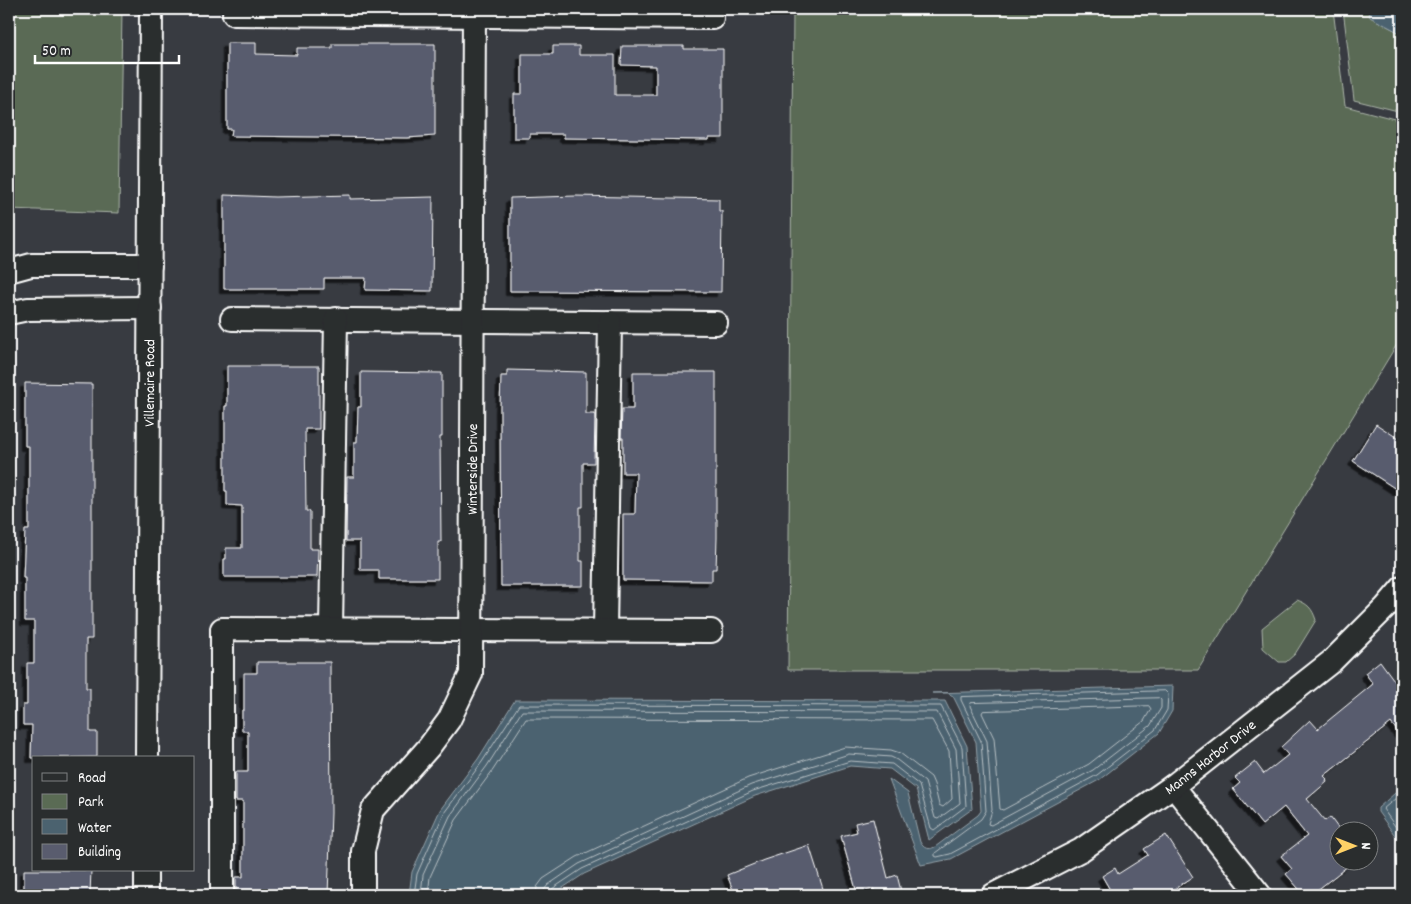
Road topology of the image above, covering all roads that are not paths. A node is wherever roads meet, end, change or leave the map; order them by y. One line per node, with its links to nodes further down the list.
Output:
1 (151, 9): 7 (street, Villemaire Road)
2 (337, 12): 3 (street); 5 (street)
3 (474, 12): 4 (street); 13 (street, Winterside Drive)
4 (612, 13): 6 (street)
5 (234, 14)
6 (712, 18)
7 (150, 265): 8 (street); 9 (street, Villemaire Road)
8 (9, 271)
9 (150, 308): 10 (street); 21 (street, Villemaire Road)
10 (9, 313)
11 (232, 318): 12 (street)
12 (336, 319): 13 (street); 17 (street)
13 (473, 320): 14 (street); 18 (street, Winterside Drive)
14 (610, 322): 15 (street); 19 (street)
15 (716, 322)
16 (1402, 588): 22 (street, Manns Harbor Drive)
17 (330, 629): 18 (street); 25 (street)
18 (471, 630): 19 (street); 26 (street, Winterside Drive)
19 (605, 630): 20 (street)
20 (711, 631)
21 (147, 756)
22 (1173, 786): 27 (street, Manns Harbor Drive); 28 (street)
23 (146, 872): 24 (street)
24 (146, 895)
25 (222, 895)
26 (363, 895)
27 (993, 895)
28 (1260, 895)

